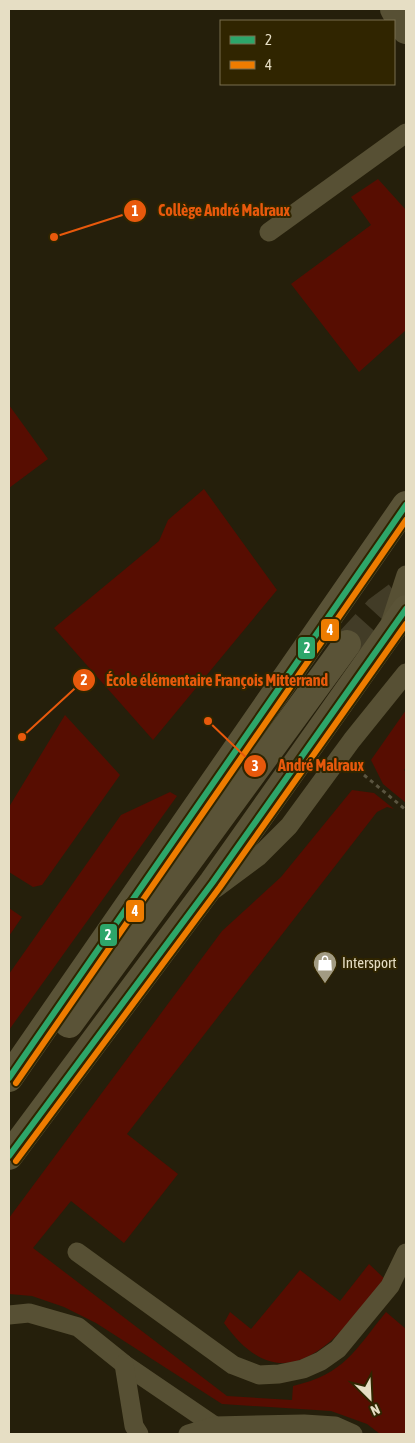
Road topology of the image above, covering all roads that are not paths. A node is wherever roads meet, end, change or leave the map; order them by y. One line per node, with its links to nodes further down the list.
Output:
1 (394, 9): 2 (street)
2 (406, 30)
3 (406, 133): 4 (lane)
4 (269, 232)
5 (406, 505): 12 (main road)
6 (406, 574): 8 (lane)
7 (406, 609): 8 (main road)
8 (386, 637): 11 (main road)
9 (347, 644): 13 (main road)
10 (406, 673): 11 (lane)
11 (198, 901): 14 (main road)
12 (9, 1078)
13 (9, 1097)
14 (9, 1156)
15 (77, 1252): 16 (lane)
16 (406, 1253)
17 (9, 1314): 18 (lane)
18 (124, 1364): 20 (lane); 21 (lane)
19 (301, 1429): 20 (lane); 23 (lane)
20 (217, 1430): 22 (lane)
21 (139, 1434)
22 (188, 1434)
23 (353, 1434)

